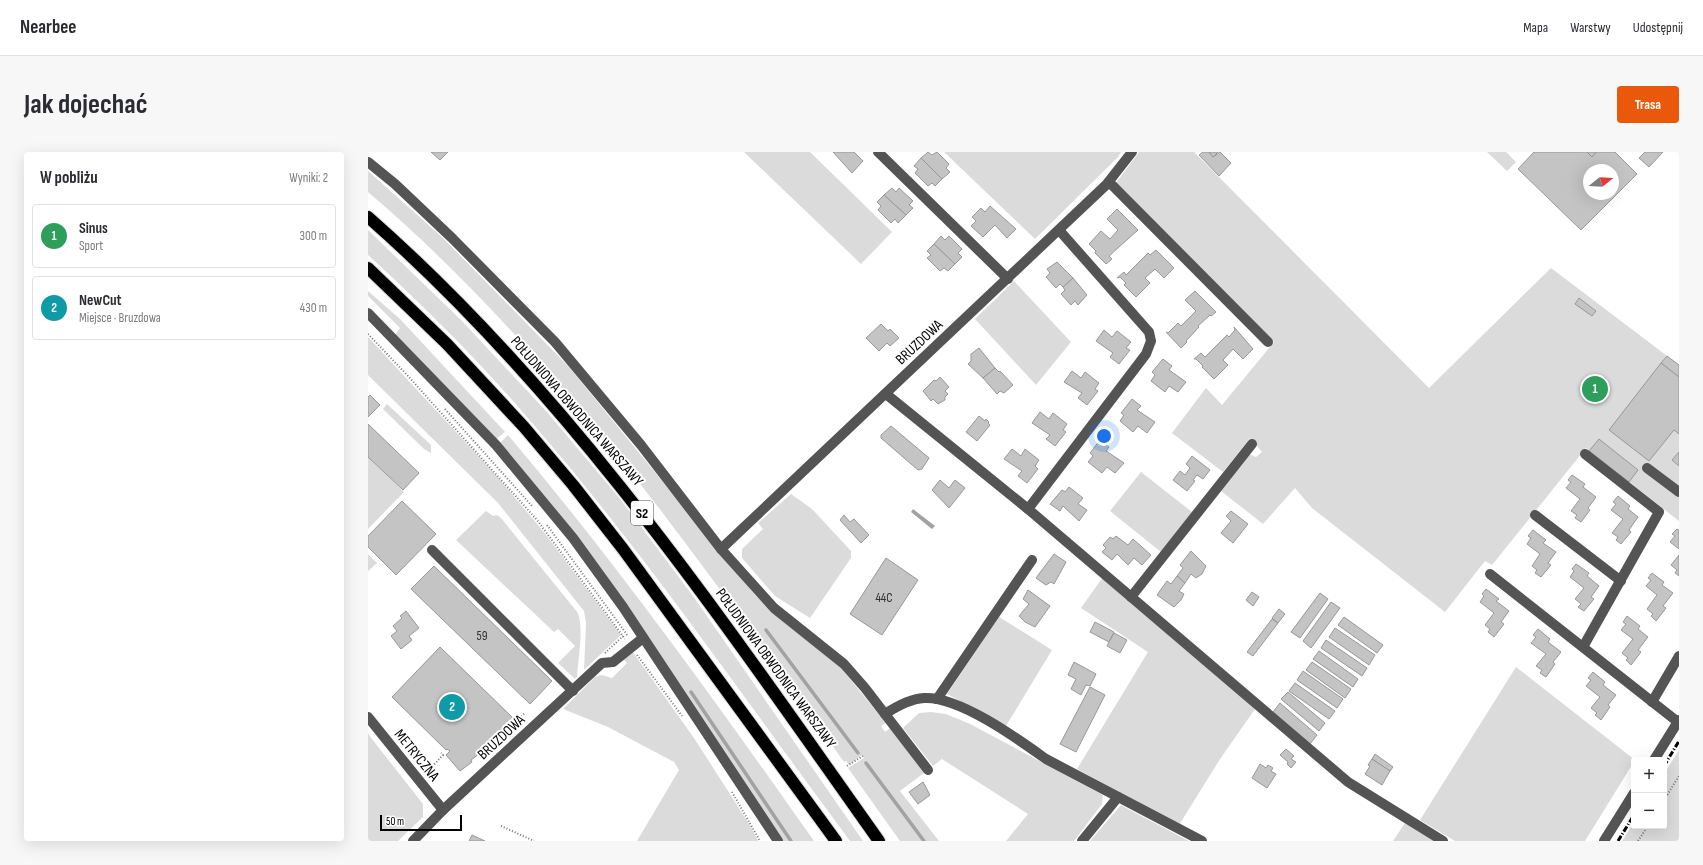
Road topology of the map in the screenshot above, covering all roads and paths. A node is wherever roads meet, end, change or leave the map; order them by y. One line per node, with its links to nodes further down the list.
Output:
1 (878, 152): 8 (street)
2 (1132, 152): 4 (street, BRUZDOWA)
3 (368, 162): 22 (street)
4 (1109, 182): 6 (street, BRUZDOWA); 11 (street)
5 (368, 216): 63 (highway, POŁUDNIOWA OBWODNICA WARSZAWY / S2)
6 (1058, 230): 8 (street, BRUZDOWA); 19 (street)
7 (368, 268): 62 (highway, S2)
8 (1008, 279): 12 (street, BRUZDOWA)
9 (368, 313): 29 (street)
10 (368, 334): 30 (path)
11 (1268, 342)
12 (886, 394): 19 (street); 22 (street, BRUZDOWA)
13 (444, 408): 18 (path)
14 (1252, 444): 27 (street)
15 (1585, 454): 26 (street)
16 (1647, 468): 17 (street)
17 (1679, 492)
18 (534, 508)
19 (1028, 509): 27 (street)
20 (1535, 515): 26 (street)
21 (546, 524): 28 (path)
22 (721, 549): 37 (street)
23 (432, 550): 33 (street)
24 (1032, 560): 34 (street)
25 (1490, 574): 31 (street)
26 (1621, 581): 31 (street)
27 (1131, 597): 66 (street)
28 (628, 635)
29 (643, 638): 30 (street, BRUZDOWA); 61 (street)
30 (632, 648): 33 (street, BRUZDOWA); 39 (path)
31 (1583, 648): 35 (street)
32 (1679, 656): 35 (street)
33 (573, 691): 55 (street, BRUZDOWA)
34 (937, 699): 37 (street); 54 (street)
35 (1652, 702): 40 (street)
36 (525, 713): 41 (path)
37 (885, 714): 46 (street)
38 (368, 717): 55 (street, METRYCZNA)
39 (682, 718)
40 (1679, 721): 44 (street)
41 (521, 726)
42 (441, 753): 47 (path)
43 (863, 756): 45 (path)
44 (1656, 757)
45 (847, 766)
46 (928, 770)
47 (428, 771)
48 (424, 775): 50 (path)
49 (1679, 776): 53 (path)
50 (428, 779)
51 (728, 787): 60 (path)
52 (1633, 793): 67 (street)
53 (1667, 795)
54 (1118, 797): 64 (street); 65 (street)
55 (443, 810): 58 (street, BRUZDOWA)
56 (501, 826): 59 (path)
57 (1646, 829): 68 (path)
58 (413, 841)
59 (534, 841)
60 (760, 841)
61 (778, 841)
62 (836, 841)
63 (879, 841)
64 (1082, 841)
65 (1202, 841)
66 (1443, 841)
67 (1604, 841)
68 (1638, 841)

